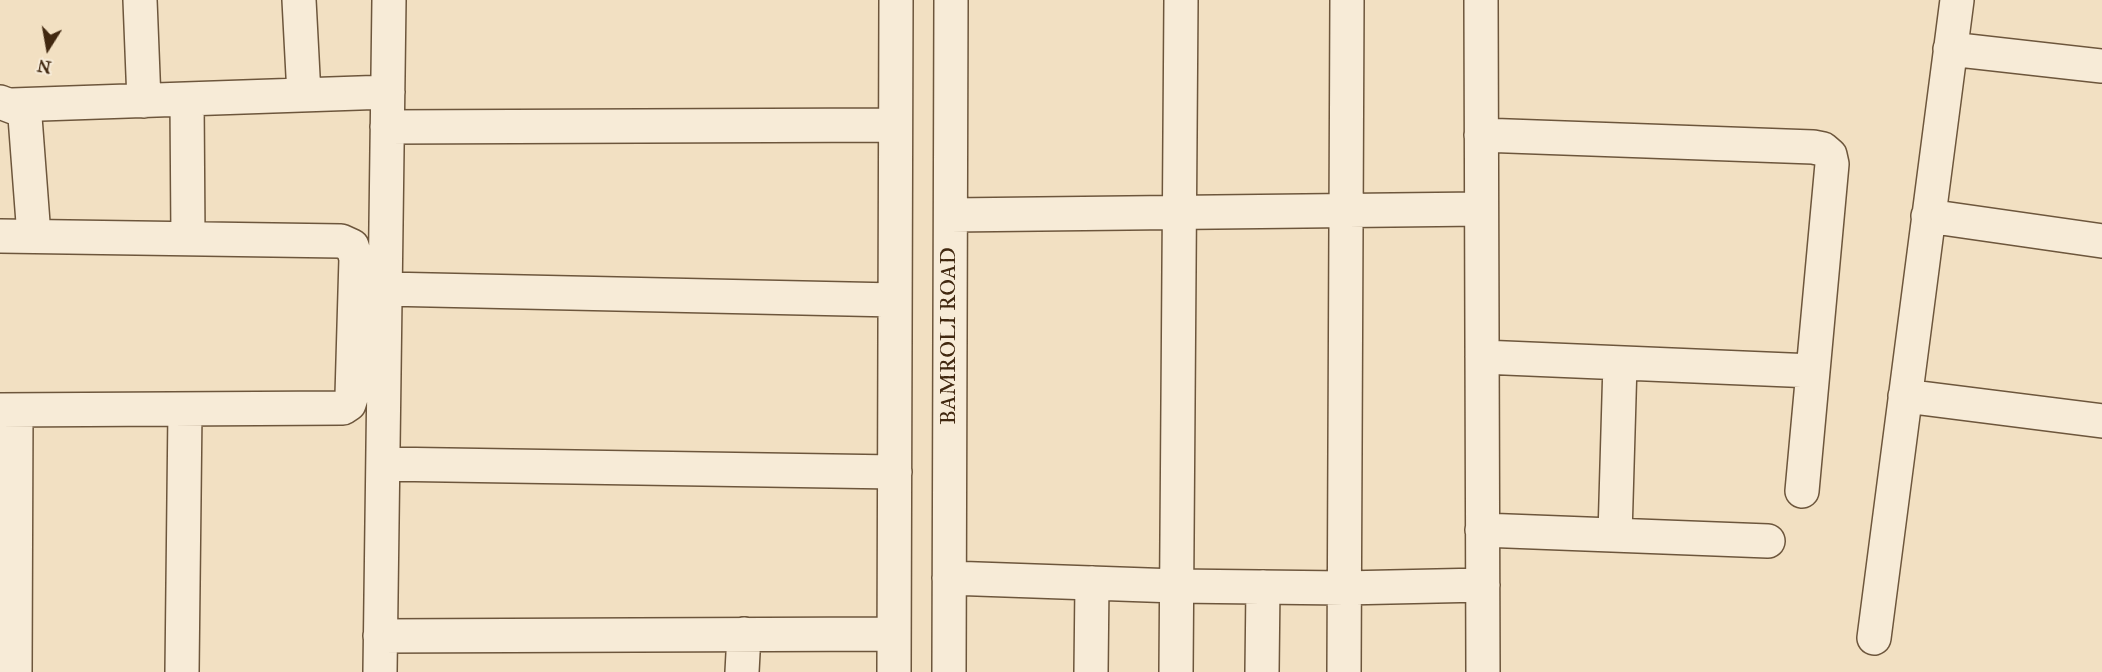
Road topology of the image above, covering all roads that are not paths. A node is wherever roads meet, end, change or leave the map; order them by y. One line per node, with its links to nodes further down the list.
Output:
1 (140, 0): 15 (street)
2 (299, 0): 13 (street)
3 (389, 0): 12 (street)
4 (896, 0): 17 (street)
5 (951, 0): 23 (street, BAMROLI ROAD)
6 (1181, 0): 22 (street)
7 (1347, 0): 21 (street)
8 (1481, 0): 19 (street)
9 (1957, 0): 10 (street)
10 (1950, 49): 11 (street); 24 (street)
11 (2102, 66)
12 (388, 92): 13 (street); 18 (street)
13 (304, 95): 14 (street)
14 (187, 100): 15 (street); 27 (street)
15 (144, 101): 16 (street)
16 (6, 104): 26 (street)
17 (895, 125): 18 (street); 30 (street)
18 (387, 127): 29 (street)
19 (1481, 135): 20 (street); 33 (street)
20 (1481, 209): 21 (street); 31 (street)
21 (1346, 210): 22 (street); 50 (street)
22 (1180, 214): 23 (street); 48 (street)
23 (951, 215): 45 (street, BAMROLI ROAD)
24 (1928, 216): 28 (street); 34 (street)
25 (0, 236): 26 (street)
26 (34, 236): 27 (street)
27 (188, 238): 36 (street)
28 (2102, 241)
29 (385, 289): 30 (street); 38 (street)
30 (895, 300): 39 (street)
31 (1482, 357): 32 (street); 41 (street)
32 (1620, 363): 33 (street); 42 (street)
33 (1813, 371): 40 (street)
34 (1905, 396): 37 (street); 54 (street)
35 (8, 410): 36 (street); 44 (street)
36 (185, 410): 56 (street)
37 (2102, 421)
38 (382, 464): 39 (street); 53 (street)
39 (894, 472): 52 (street)
40 (1802, 491)
41 (1482, 530): 42 (street); 47 (street)
42 (1615, 535): 43 (street)
43 (1768, 541)
44 (8, 576): 55 (street)
45 (949, 578): 46 (street); 60 (street, BAMROLI ROAD)
46 (1092, 583): 48 (street); 61 (street)
47 (1483, 585): 50 (street); 65 (street)
48 (1176, 586): 49 (street); 62 (street)
49 (1263, 587): 50 (street); 63 (street)
50 (1344, 588): 64 (street)
51 (744, 634): 52 (street); 53 (street); 58 (street)
52 (894, 634): 59 (street)
53 (380, 636): 57 (street)
54 (1874, 638)
55 (15, 672)
56 (182, 672)
57 (380, 672)
58 (742, 672)
59 (894, 672)
60 (949, 672)
61 (1091, 672)
62 (1176, 672)
63 (1262, 672)
64 (1344, 672)
65 (1483, 672)

